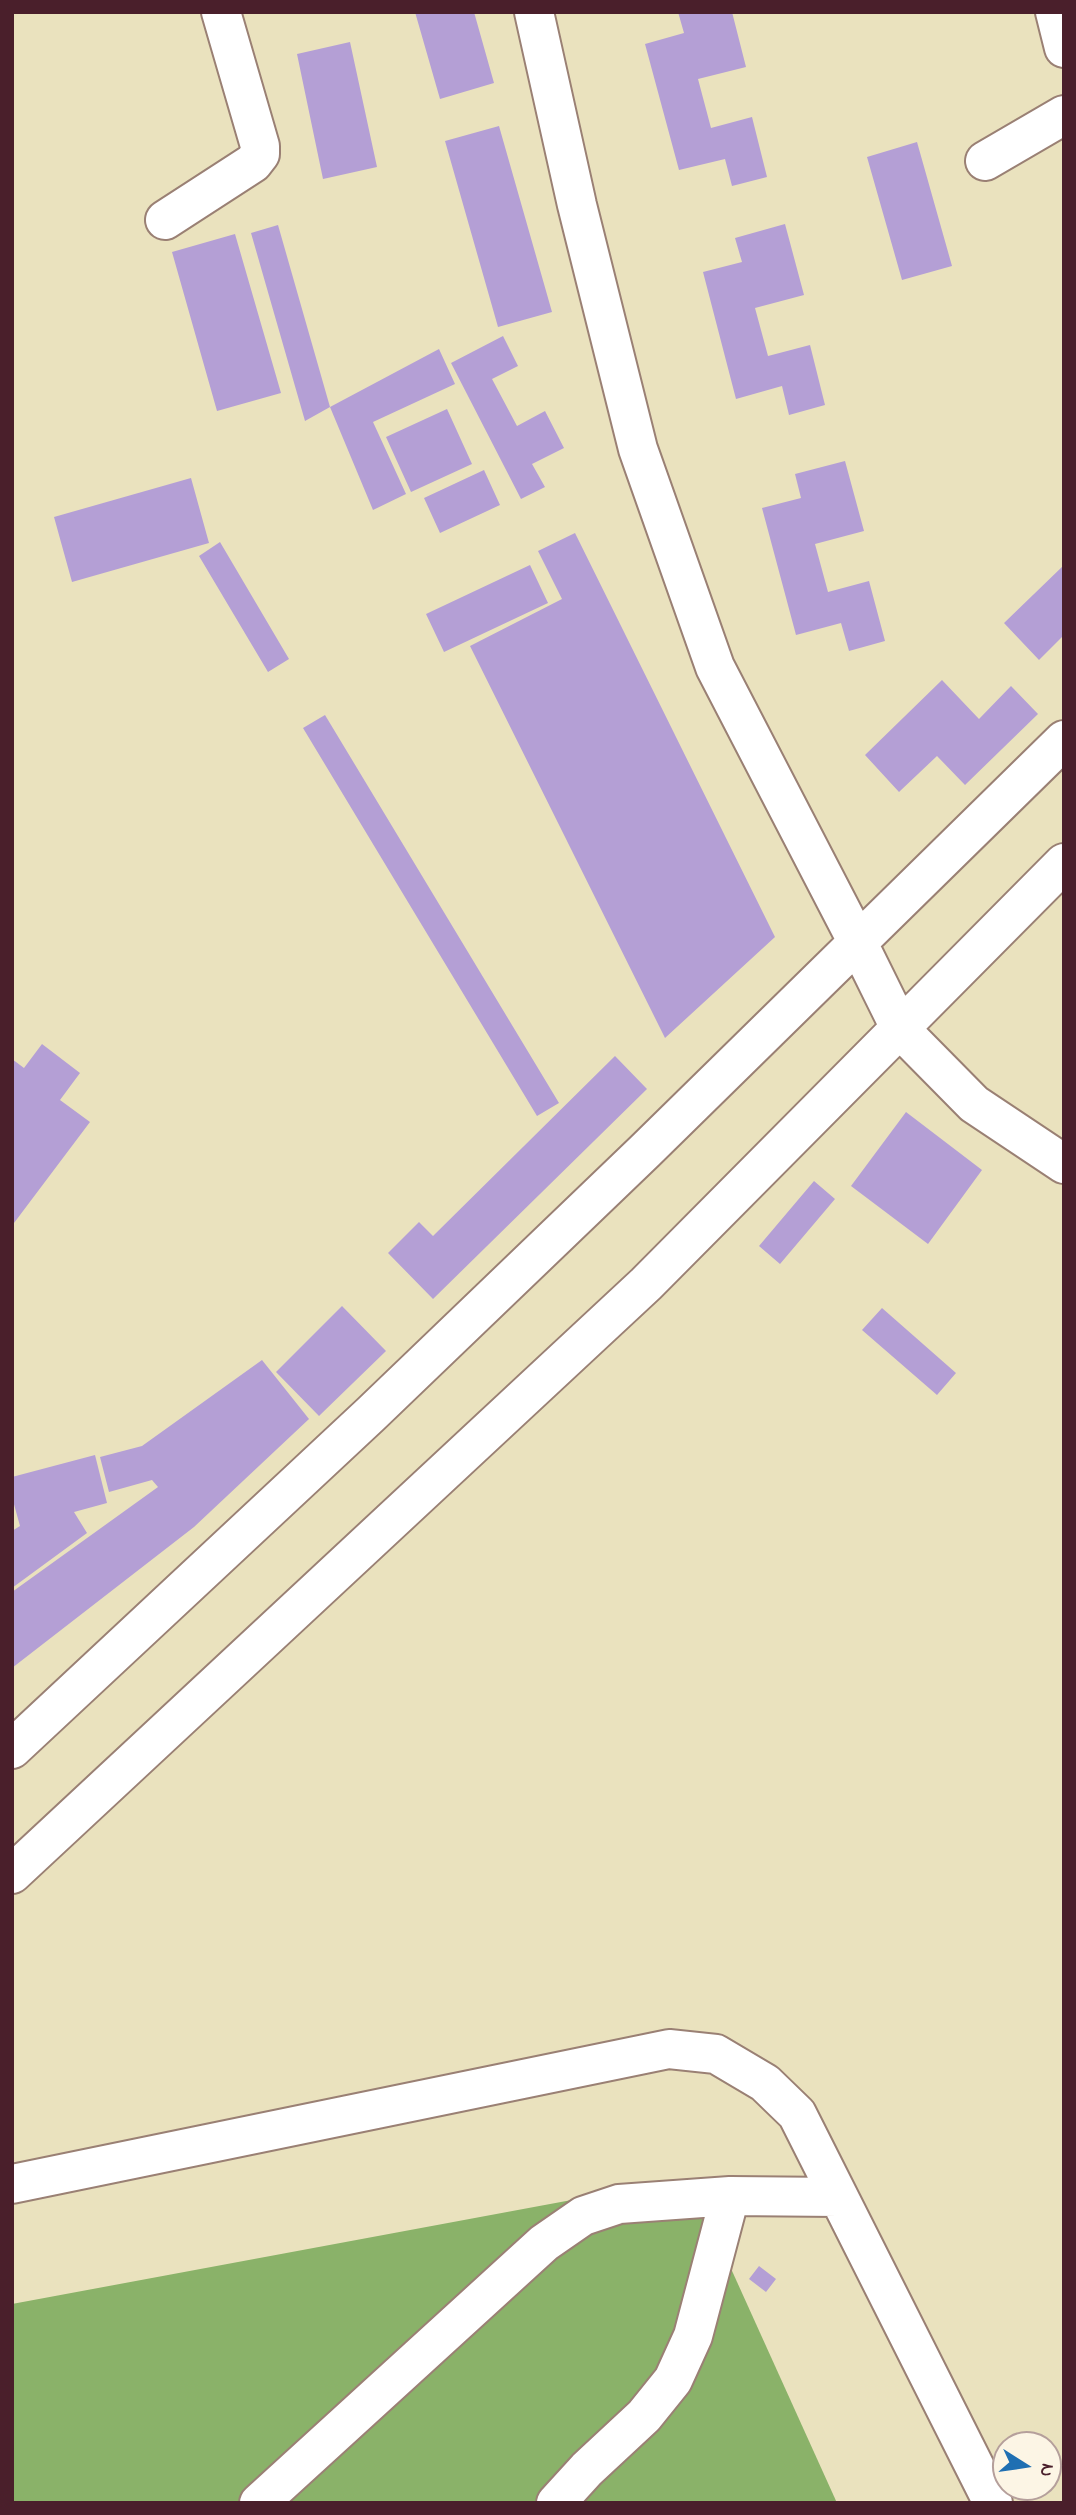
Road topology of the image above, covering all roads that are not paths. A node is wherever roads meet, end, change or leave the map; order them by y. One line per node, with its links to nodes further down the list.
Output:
1 (221, 12): 7 (street)
2 (534, 12): 10 (street)
3 (1055, 12): 4 (street)
4 (1064, 48)
5 (1064, 115): 6 (street)
6 (985, 162)
7 (165, 220)
8 (1064, 740): 10 (street)
9 (1064, 863): 11 (street)
10 (859, 943): 11 (street); 13 (street)
11 (901, 1030): 12 (street); 14 (street)
12 (1064, 1164)
13 (12, 1749)
14 (12, 1874)
15 (12, 2184): 17 (street)
16 (730, 2196): 17 (street); 18 (street); 19 (street)
17 (838, 2197): 20 (street)
18 (259, 2503)
19 (556, 2503)
20 (993, 2503)

